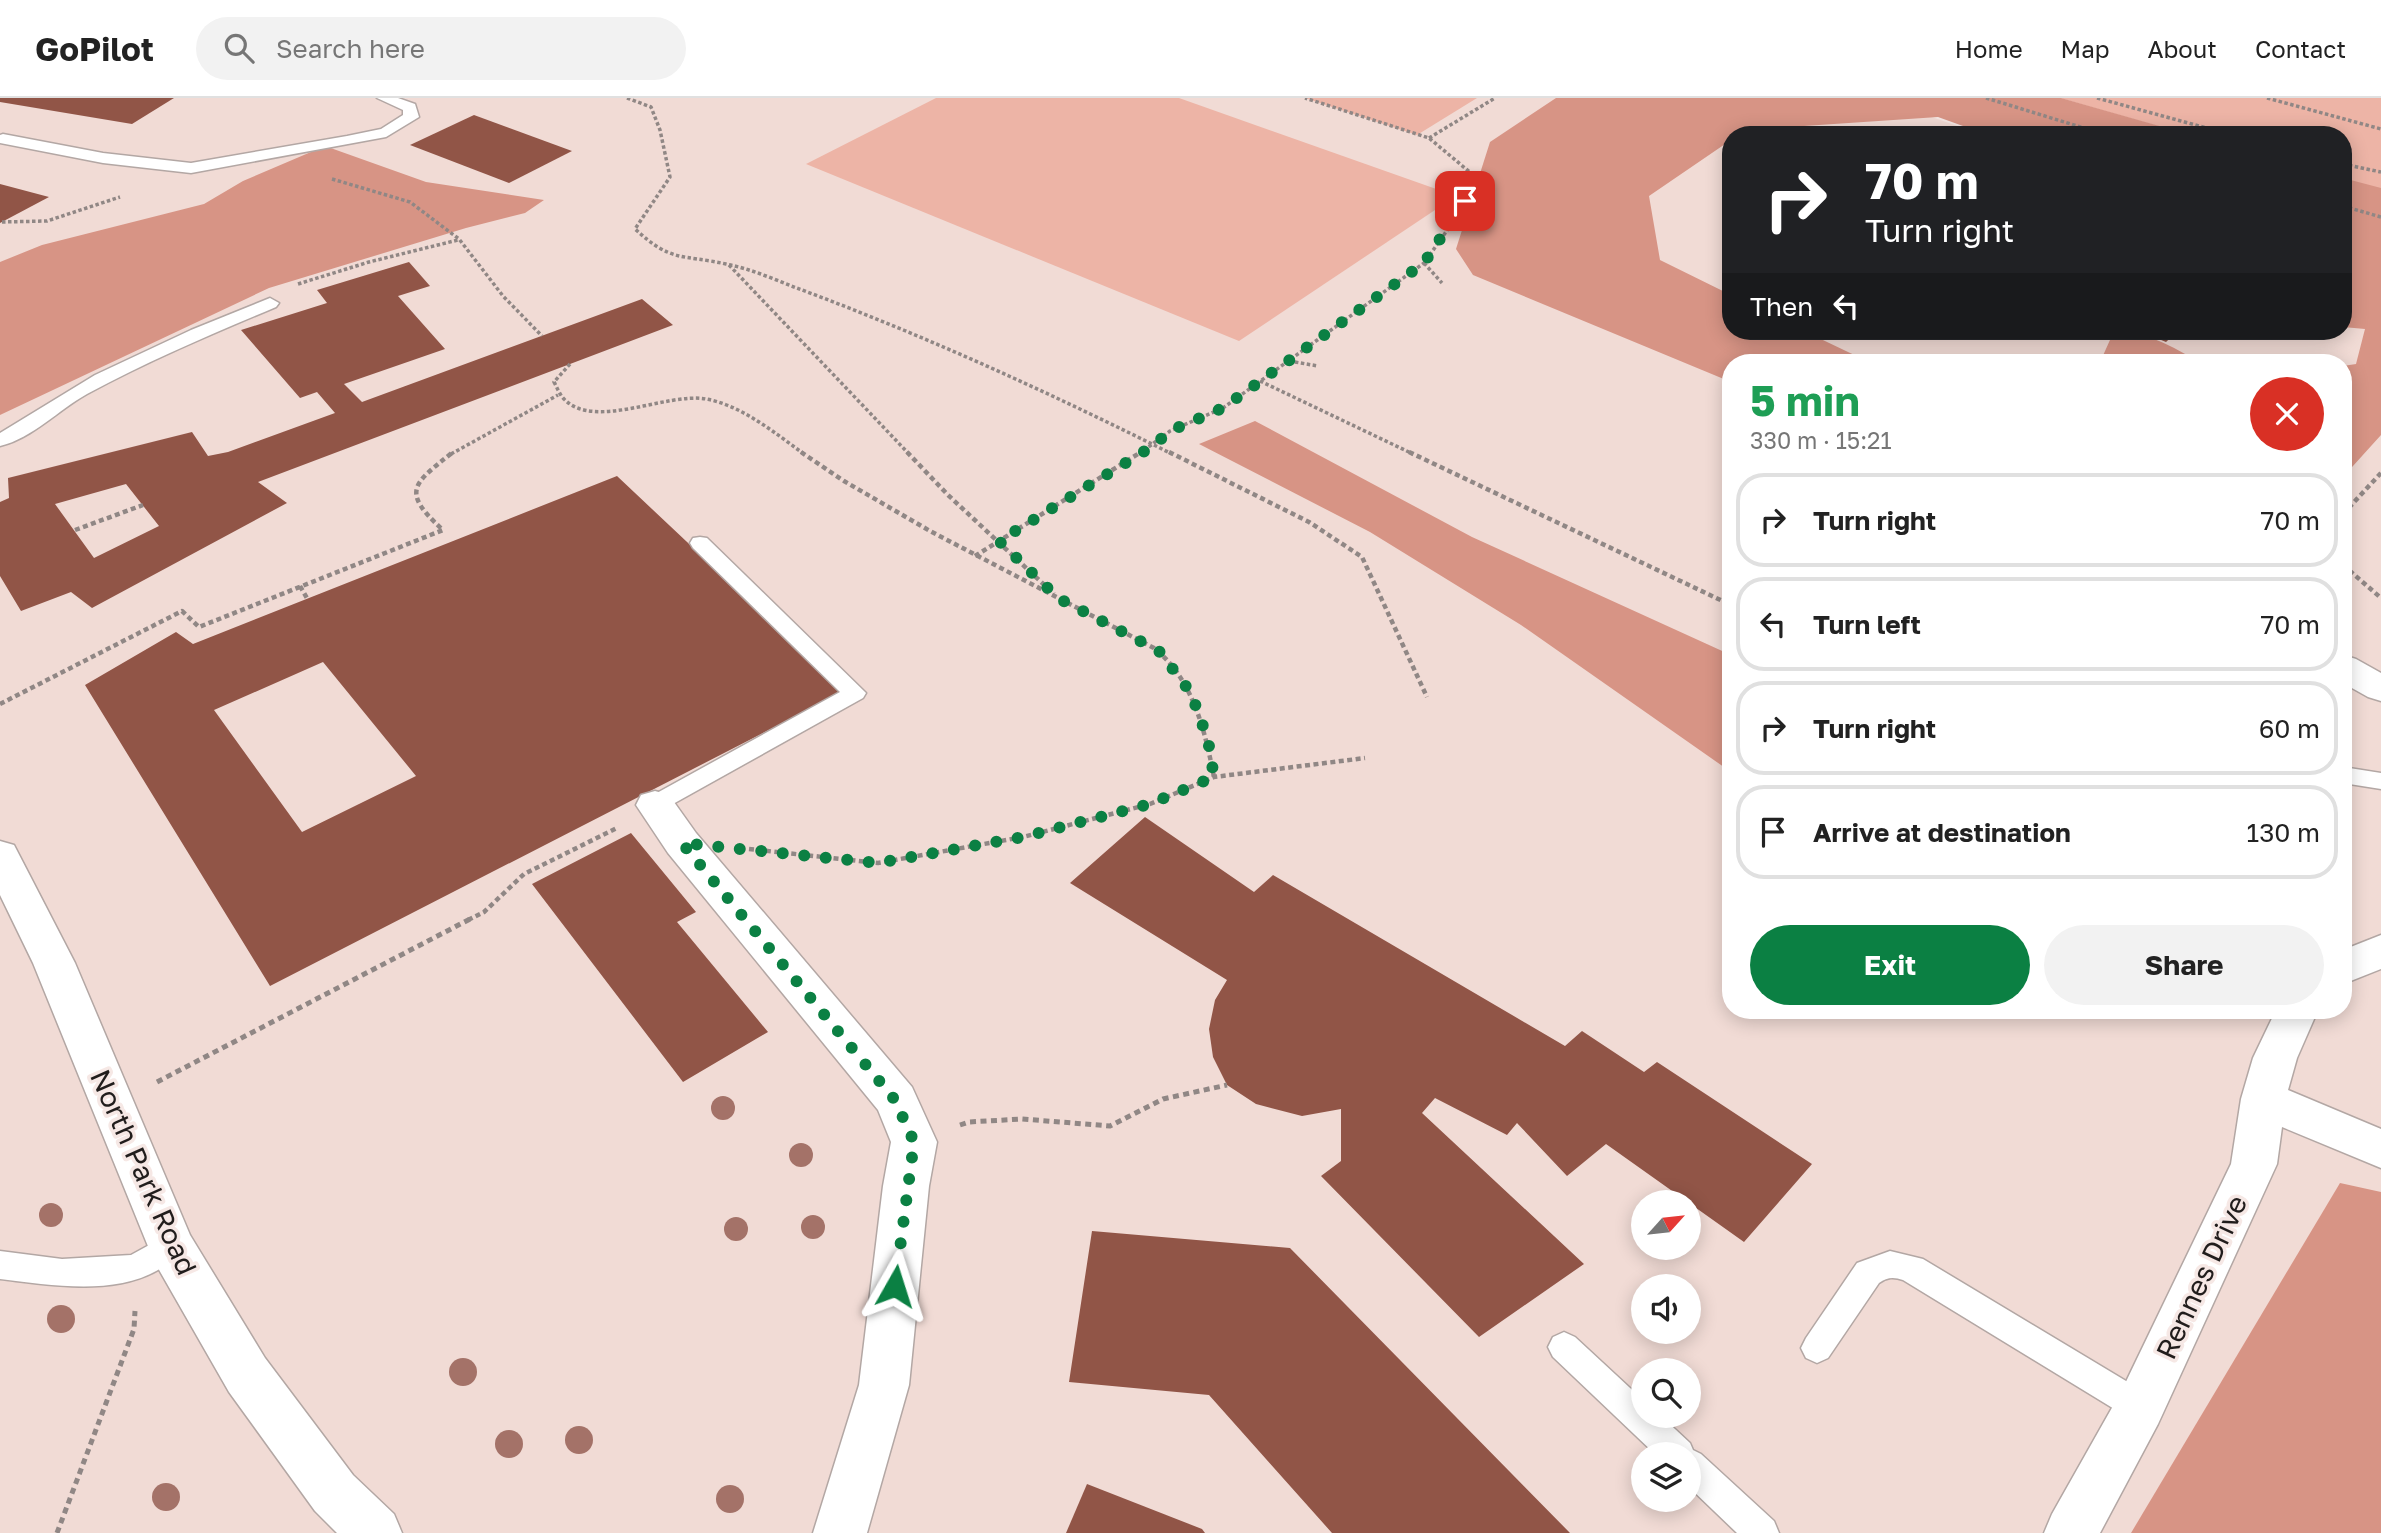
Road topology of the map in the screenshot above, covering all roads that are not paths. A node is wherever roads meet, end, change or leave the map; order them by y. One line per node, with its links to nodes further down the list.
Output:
1 (384, 98): 2 (lane)
2 (3, 139)
3 (270, 303): 4 (lane)
4 (0, 440)
5 (701, 543): 10 (lane)
6 (2352, 672): 7 (street)
7 (2381, 689)
8 (2352, 776): 9 (lane)
9 (2381, 781)
10 (655, 805): 25 (street)
11 (0, 855): 17 (street, North Park Road)
12 (2381, 951): 13 (street)
13 (2352, 964)
14 (2293, 1019): 15 (street, Rennes Drive)
15 (2263, 1099): 16 (street); 21 (street, Rennes Drive)
16 (2381, 1149)
17 (153, 1257): 18 (lane); 24 (street, North Park Road)
18 (0, 1265)
19 (1564, 1347): 22 (lane)
20 (1817, 1348): 21 (lane)
21 (2140, 1407): 27 (street, Rennes Drive)
22 (1665, 1442)
23 (1701, 1476): 26 (lane)
24 (375, 1533)
25 (840, 1533)
26 (1762, 1533)
27 (2071, 1533)

